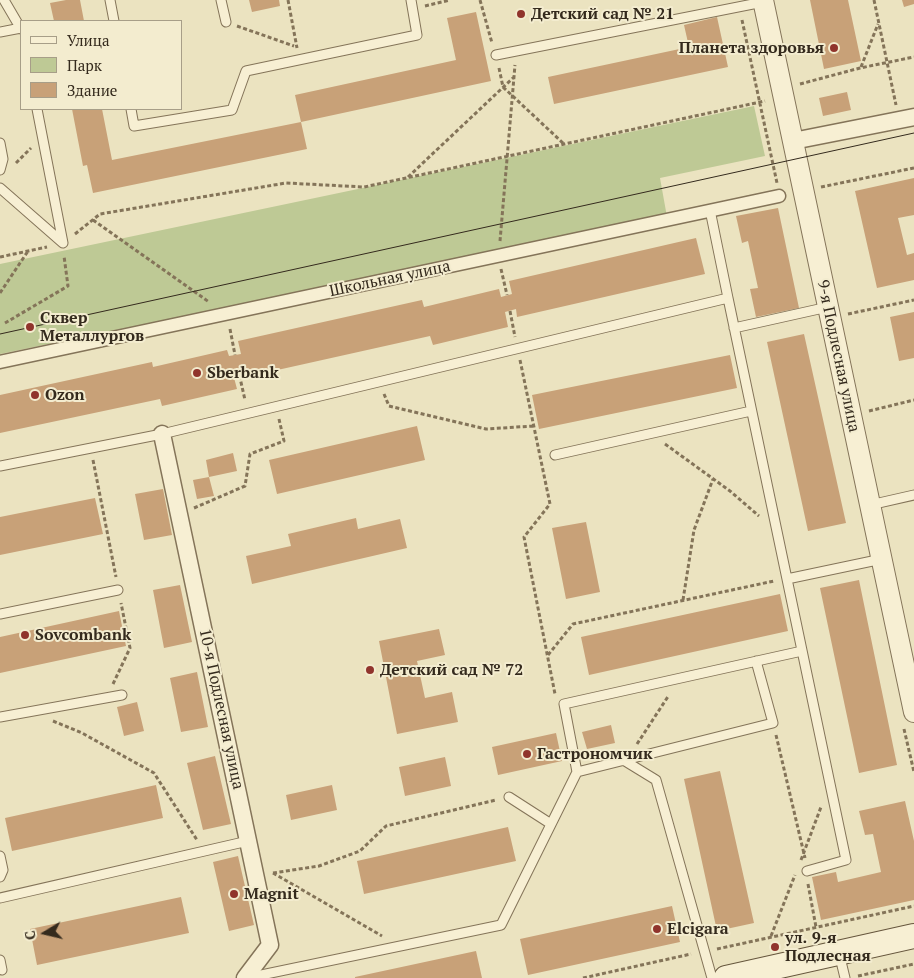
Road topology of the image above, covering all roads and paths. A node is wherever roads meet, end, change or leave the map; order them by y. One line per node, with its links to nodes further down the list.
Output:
1 (4, 0): 13 (lane)
2 (110, 0): 10 (lane)
3 (221, 0): 11 (lane)
4 (288, 0): 16 (path)
5 (450, 0): 8 (path)
6 (874, 0): 12 (path)
7 (763, 1): 9 (lane); 25 (street, 9-я Подлесная улица)
8 (412, 4): 20 (lane)
9 (739, 6): 17 (lane); 26 (path)
10 (114, 20)
11 (226, 22): 16 (path)
12 (879, 23): 21 (path); 22 (path)
13 (20, 26)
14 (20, 28): 15 (lane)
15 (0, 32)
16 (296, 46): 20 (path)
17 (517, 51): 18 (lane); 23 (path)
18 (496, 54)
19 (914, 57): 21 (path)
20 (299, 59): 28 (lane)
21 (887, 62): 22 (path); 29 (path)
22 (860, 68): 25 (path)
23 (514, 77): 24 (path); 38 (path)
24 (513, 96): 33 (path); 34 (path)
25 (783, 96): 26 (path); 31 (street, 9-я Подлесная улица)
26 (759, 102): 33 (path); 41 (path)
27 (37, 110): 30 (lane)
28 (131, 110)
29 (907, 119): 31 (street)
30 (42, 136): 35 (path); 44 (lane)
31 (793, 141): 40 (street, 9-я Подлесная улица)
32 (0, 143): 37 (lane)
33 (564, 144): 34 (path)
34 (508, 156): 38 (path); 46 (path)
35 (12, 168)
36 (914, 168): 40 (path)
37 (0, 170)
38 (408, 178): 43 (path)
39 (0, 188): 44 (lane)
40 (803, 190): 53 (street, 9-я Подлесная улица)
41 (779, 196): 42 (street, Школьная улица)
42 (710, 210): 46 (street, Школьная улица); 50 (lane)
43 (93, 220): 44 (path); 54 (path)
44 (63, 243): 45 (path); 55 (path)
45 (28, 251): 47 (path); 48 (path)
46 (498, 256): 49 (path); 54 (street, Школьная улица)
47 (0, 257)
48 (0, 293)
49 (507, 295)
50 (728, 298): 56 (lane); 57 (lane)
51 (914, 300): 53 (path)
52 (510, 311): 57 (path)
53 (829, 313): 56 (lane); 66 (street, 9-я Подлесная улица)
54 (226, 314): 58 (path); 59 (street, Школьная улица)
55 (4, 323)
56 (734, 328): 64 (lane)
57 (518, 349): 61 (lane); 67 (path)
58 (235, 355)
59 (0, 362)
60 (238, 369): 65 (path)
61 (380, 381): 63 (lane); 67 (path)
62 (914, 400): 66 (path)
63 (277, 406): 65 (lane); 76 (path)
64 (751, 411): 69 (lane); 77 (lane)
65 (247, 413): 68 (lane)
66 (850, 416): 75 (street, 9-я Подлесная улица)
67 (533, 426): 84 (path)
68 (162, 434): 70 (lane); 76 (street, 10-я Подлесная улица)
69 (650, 434): 71 (lane); 73 (path)
70 (90, 448): 72 (lane); 80 (path)
71 (555, 454)
72 (0, 466)
73 (713, 479): 77 (path); 81 (path)
74 (914, 495): 75 (lane)
75 (870, 505): 78 (street, 9-я Подлесная улица)
76 (180, 514): 98 (street, 10-я Подлесная улица)
77 (777, 532): 79 (lane)
78 (882, 560): 79 (lane); 91 (street, 9-я Подлесная улица)
79 (787, 578): 81 (path); 83 (lane)
80 (118, 590): 82 (lane); 88 (path)
81 (683, 600): 84 (path)
82 (0, 614)
83 (802, 651): 85 (lane); 102 (lane)
84 (548, 655): 89 (path)
85 (756, 662): 86 (lane); 93 (lane)
86 (680, 679): 89 (lane); 94 (path)
87 (122, 695): 88 (lane)
88 (106, 698): 90 (lane)
89 (564, 704): 95 (lane)
90 (30, 712): 92 (lane); 99 (path)
91 (914, 712)
92 (0, 717)
93 (773, 723): 94 (lane); 102 (path)
94 (625, 761): 95 (lane); 110 (lane)
95 (577, 772): 97 (lane)
96 (509, 797): 97 (lane); 103 (path)
97 (551, 824): 109 (lane)
98 (248, 841): 99 (lane); 101 (street, 10-я Подлесная улица)
99 (204, 851): 105 (lane)
100 (0, 856): 104 (lane)
101 (253, 862): 103 (path); 115 (street, 10-я Подлесная улица)
102 (807, 871): 107 (path)
103 (273, 873): 109 (path)
104 (0, 877)
105 (0, 898)
106 (914, 906): 107 (path)
107 (816, 927): 110 (path)
108 (914, 936): 111 (main road)
109 (399, 946): 115 (lane)
110 (703, 952): 116 (path); 117 (lane)
111 (839, 953): 118 (main road); 119 (lane)
112 (0, 960): 114 (lane)
113 (914, 964): 120 (path)
114 (2, 970)
115 (246, 978)
116 (583, 978)
117 (712, 978)
118 (726, 978)
119 (845, 978)
120 (851, 978)

